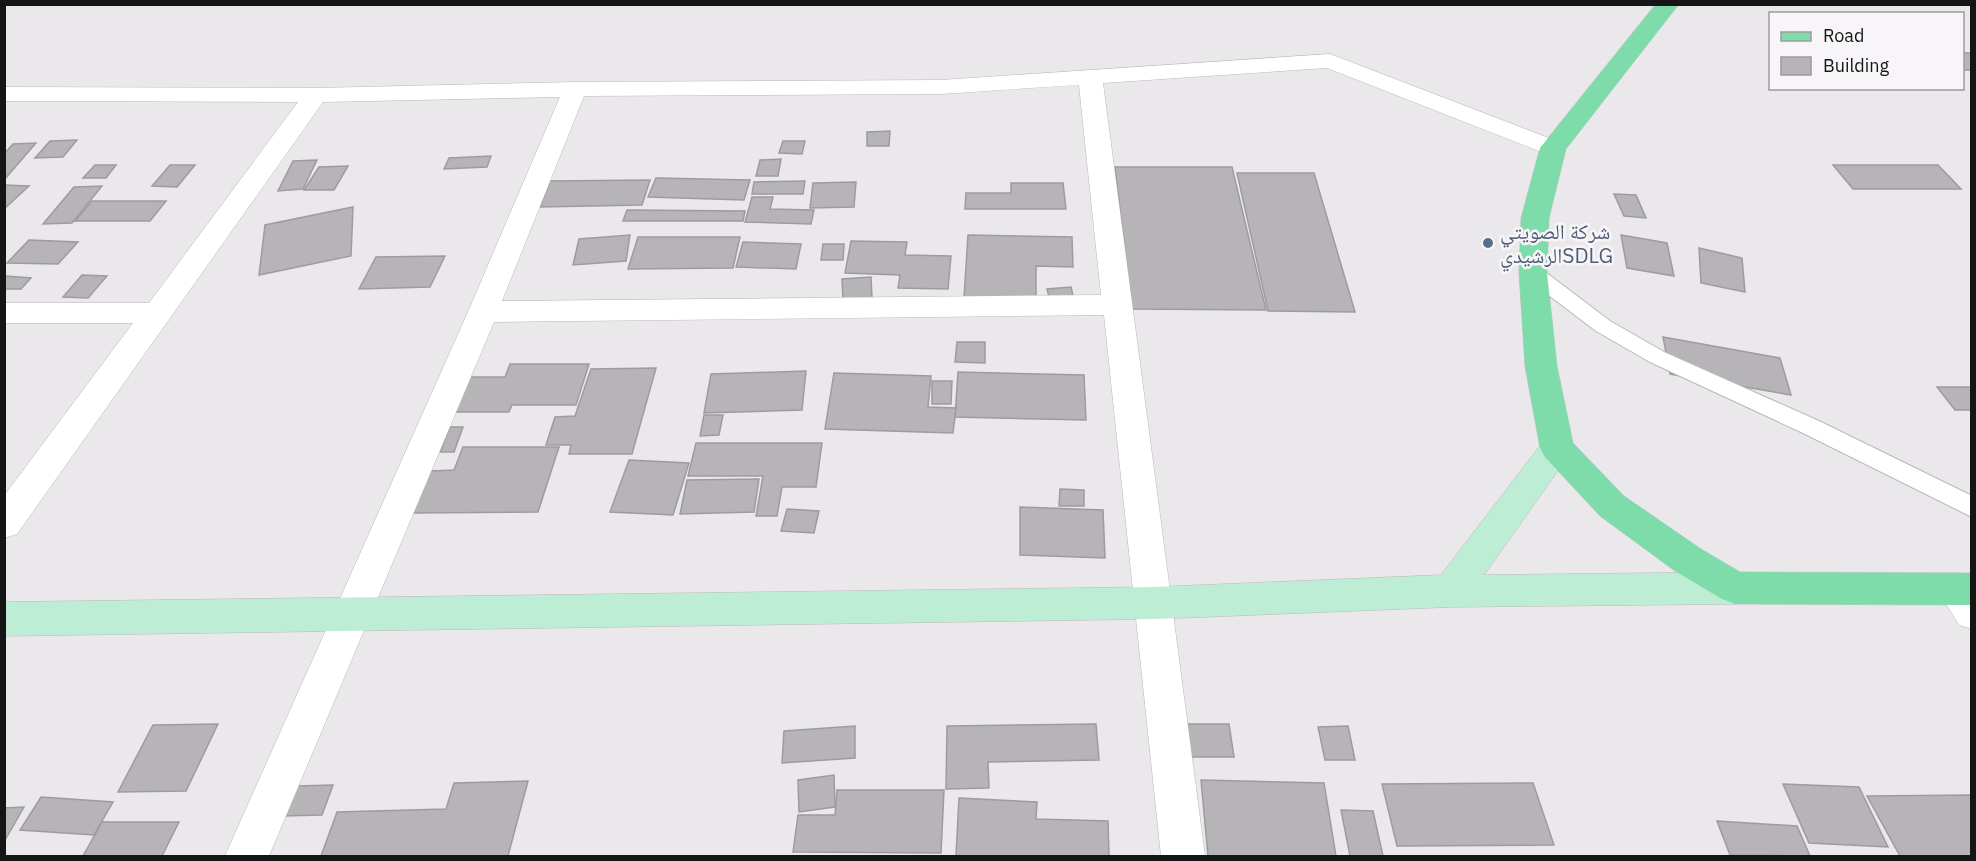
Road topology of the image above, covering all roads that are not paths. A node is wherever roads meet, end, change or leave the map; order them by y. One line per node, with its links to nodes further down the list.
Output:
1 (1668, 4): 6 (main road)
2 (1090, 76): 3 (street); 6 (street); 8 (street)
3 (575, 89): 5 (street); 9 (street)
4 (4, 94): 5 (street)
5 (316, 95): 11 (street)
6 (1553, 148): 7 (main road)
7 (1533, 273): 12 (main road); 13 (lane)
8 (1119, 305): 9 (street); 18 (street)
9 (483, 312): 19 (street)
10 (4, 313): 11 (street)
11 (158, 313): 14 (street)
12 (1557, 448): 15 (main road); 16 (main road)
13 (1971, 507)
14 (4, 524)
15 (1735, 588): 16 (main road); 17 (main road)
16 (1451, 591): 18 (main road)
17 (1966, 597)
18 (1154, 603): 19 (main road); 22 (street)
19 (350, 616): 20 (main road); 21 (street)
20 (4, 619)
21 (247, 856)
22 (1183, 856)

